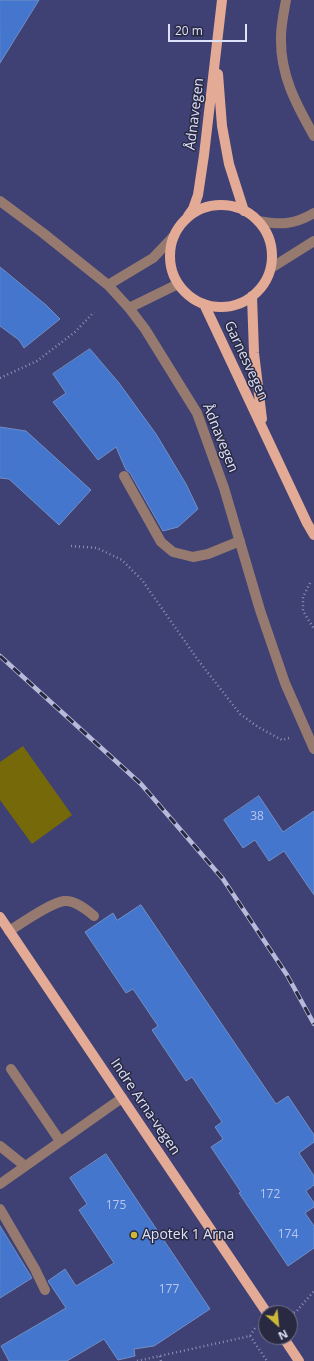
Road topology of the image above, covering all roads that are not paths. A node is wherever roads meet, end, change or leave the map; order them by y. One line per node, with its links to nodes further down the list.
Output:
1 (222, 0): 3 (main road, Ådnavegen)
2 (286, 0): 4 (street)
3 (216, 52): 6 (main road, Ådnavegen); 9 (main road, Ådnavegen)
4 (314, 136)
5 (0, 202): 14 (street, Ådnavegen)
6 (244, 211): 8 (main road); 9 (main road)
7 (314, 213): 8 (street)
8 (258, 221): 12 (main road)
9 (183, 222): 10 (main road)
10 (174, 236): 13 (main road); 14 (street)
11 (314, 241): 12 (street)
12 (270, 268): 15 (main road)
13 (178, 284): 16 (main road); 17 (street)
14 (108, 285): 17 (street, Ådnavegen)
15 (252, 296): 16 (main road); 18 (main road, Garnesvegen)
16 (204, 304): 18 (main road, Garnesvegen)
17 (129, 308): 21 (street, Ådnavegen)
18 (263, 429): 20 (main road, Garnesvegen)
19 (124, 476): 21 (street)
20 (314, 535)
21 (240, 541): 22 (street, Ådnavegen)
22 (314, 750)
23 (94, 916): 25 (street)
24 (0, 917): 25 (main road, Indre Arna-vegen)
25 (9, 931): 27 (main road, Indre Arna-vegen)
26 (11, 1069): 28 (street)
27 (122, 1098): 28 (street); 34 (main road, Indre Arna-vegen)
28 (60, 1141): 30 (street)
29 (0, 1146): 30 (street)
30 (25, 1166): 31 (street)
31 (0, 1184)
32 (0, 1209): 33 (street)
33 (45, 1290)
34 (261, 1305)
35 (288, 1345): 36 (main road)
36 (299, 1361)

